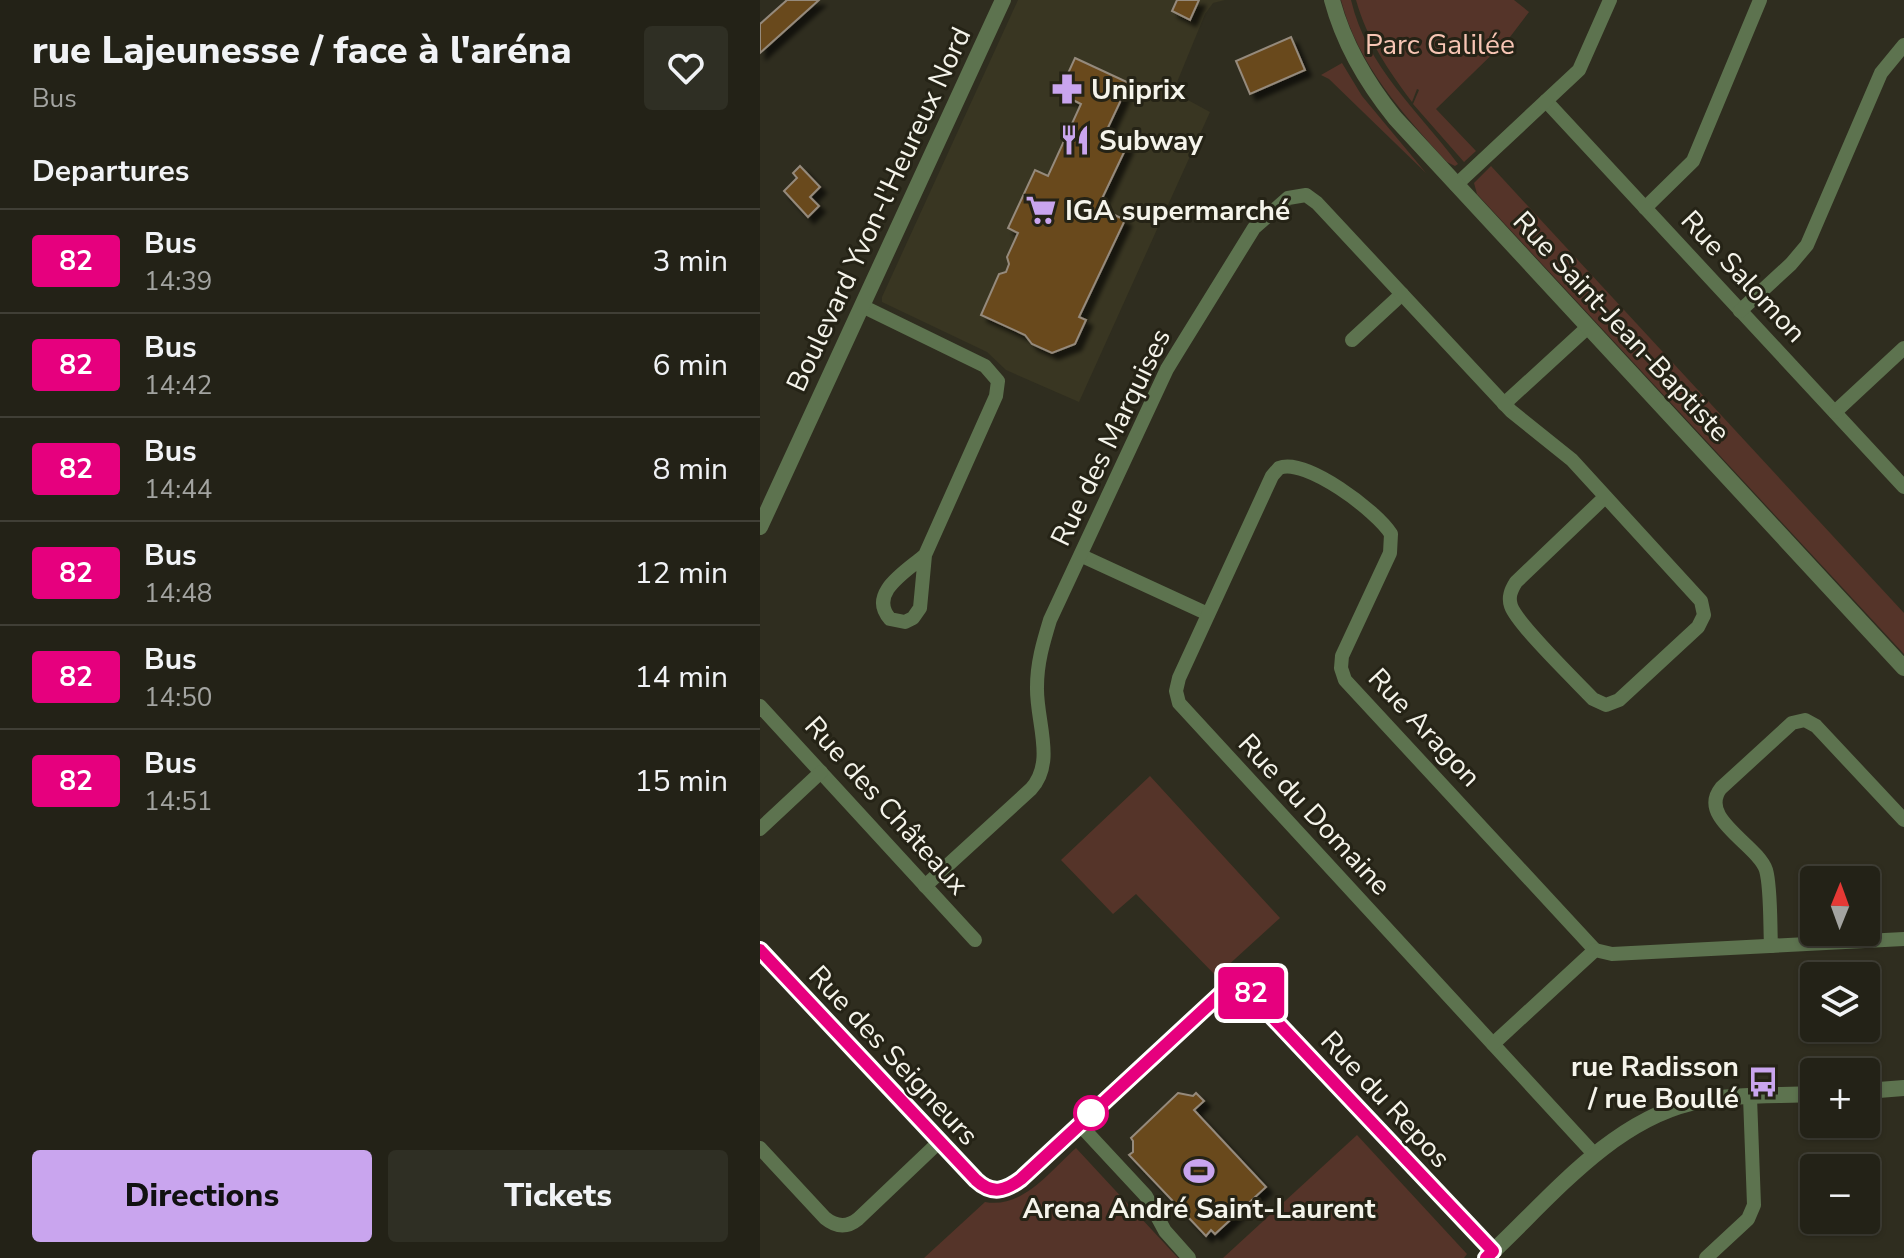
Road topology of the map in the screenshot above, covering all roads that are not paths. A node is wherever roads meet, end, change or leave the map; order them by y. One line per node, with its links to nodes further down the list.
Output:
1 (1003, 0): 10 (street, Boulevard Yvon-l'Heureux Nord)
2 (1332, 0): 7 (street, Rue Saint-Jean-Baptiste)
3 (1610, 0): 6 (street)
4 (1760, 0): 8 (street)
5 (1904, 45): 11 (street)
6 (1546, 101): 7 (street); 8 (street, Rue Salomon)
7 (1456, 185): 12 (street, Rue Saint-Jean-Baptiste)
8 (1645, 208): 11 (street, Rue Salomon)
9 (1402, 294): 13 (street); 15 (street, Rue des Marquises); 22 (street, Rue des Marquises)
10 (862, 306): 20 (street, Boulevard Yvon-l'Heureux Nord); 21 (street)
11 (1740, 311): 16 (street, Rue Salomon)
12 (1588, 327): 15 (street); 24 (street, Rue Saint-Jean-Baptiste)
13 (1352, 340)
14 (1904, 348): 16 (street)
15 (1504, 404): 19 (street, Rue des Marquises)
16 (1835, 412): 18 (street, Rue Salomon)
17 (1286, 466): 23 (street, Rue du Domaine); 34 (street, Rue Aragon)
18 (1904, 487)
19 (1605, 497): 19 (street, Rue des Marquises)
20 (760, 527)
21 (925, 555)
22 (1082, 556): 23 (street); 29 (street, Rue des Marquises)
23 (1208, 614): 35 (street, Rue du Domaine)
24 (1904, 668)
25 (760, 706): 26 (street, Rue des Châteaux)
26 (821, 772): 28 (street); 29 (street, Rue des Châteaux)
27 (1904, 820): 32 (street)
28 (760, 829)
29 (925, 886): 31 (street, Rue des Châteaux)
30 (1904, 939): 32 (street)
31 (975, 940)
32 (1771, 946): 34 (street)
33 (760, 950): 41 (street, Rue des Seigneurs)
34 (1595, 950): 35 (street)
35 (1493, 1044): 43 (street, Rue du Domaine)
36 (1904, 1088): 37 (street)
37 (1880, 1090)
38 (1800, 1095): 39 (street)
39 (1750, 1097): 43 (street); 46 (street)
40 (1080, 1125): 41 (street, Rue des Seigneurs); 44 (street, Rue du Repos); 45 (street)
41 (939, 1142): 42 (street)
42 (760, 1148)
43 (1595, 1155): 44 (street)
44 (1489, 1255)
45 (1189, 1258)
46 (1706, 1258)

